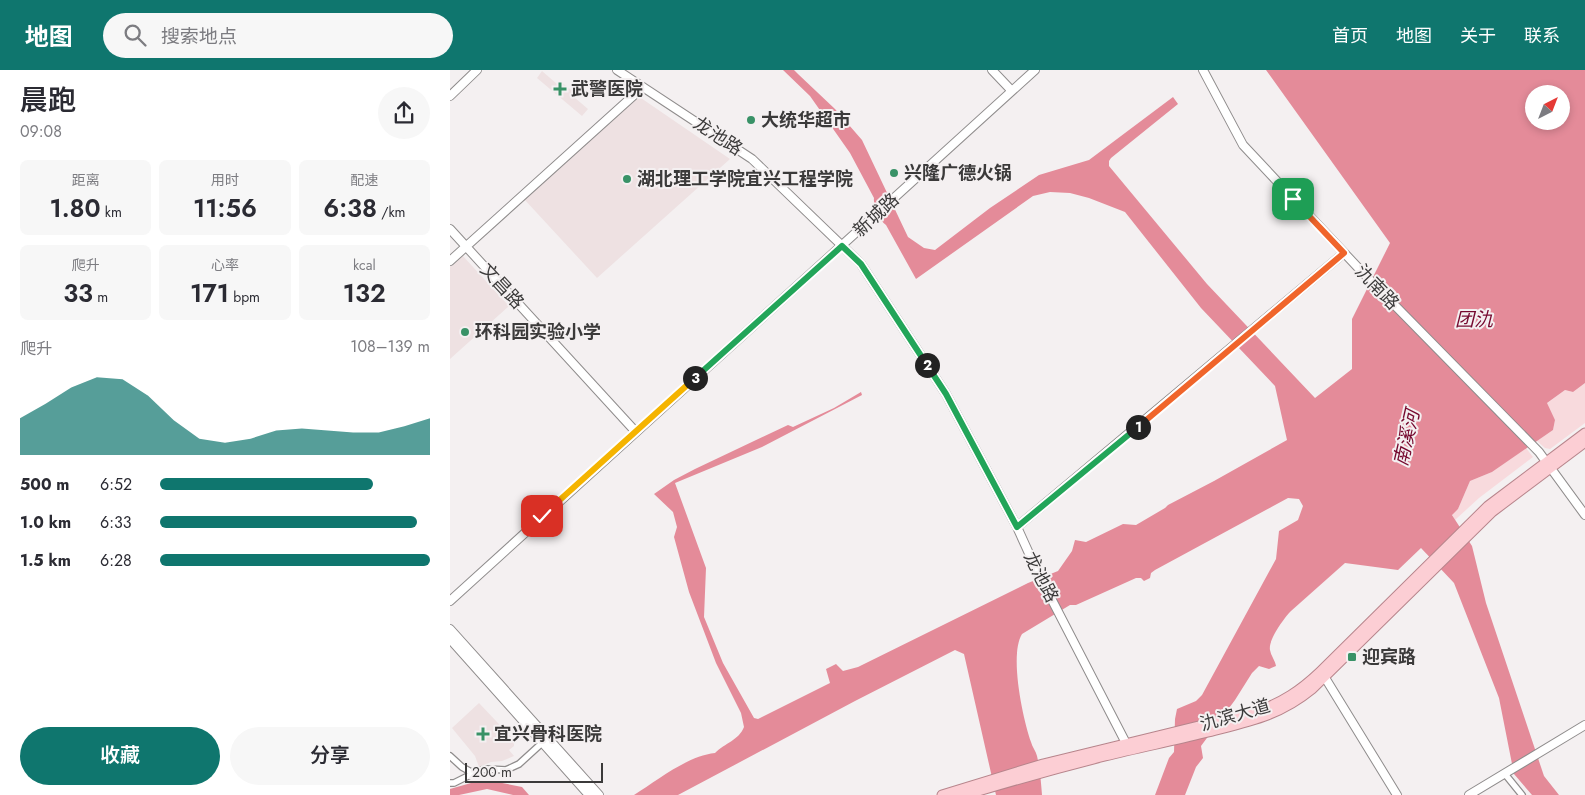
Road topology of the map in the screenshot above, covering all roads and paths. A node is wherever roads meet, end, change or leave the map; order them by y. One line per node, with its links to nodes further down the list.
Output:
1 (469, 70): 9 (street)
2 (476, 70): 11 (street)
3 (617, 70): 8 (street, 龙池路)
4 (992, 70): 10 (street)
5 (999, 70): 10 (street)
6 (1034, 70): 10 (street, 新城路)
7 (1203, 70): 15 (street, 氿南路)
8 (643, 87): 13 (street, 龙池路); 14 (street)
9 (450, 89)
10 (1014, 89): 13 (street, 新城路)
11 (450, 96)
12 (450, 229): 14 (street, 文昌路)
13 (842, 246): 17 (street, 新城路); 22 (street, 龙池路)
14 (466, 247): 16 (street); 17 (street, 文昌路)
15 (1344, 253): 20 (street, 氿南路); 22 (street)
16 (450, 262)
17 (635, 432): 24 (street, 新城路)
18 (1585, 433): 20 (main road, 氿滨大道)
19 (1585, 442): 20 (main road, 氿滨大道)
20 (1548, 465): 21 (street, 氿南路); 23 (main road, 氿滨大道)
21 (1585, 516)
22 (1017, 527): 31 (street, 龙池路)
23 (1433, 563): 27 (main road, 氿滨大道); 28 (main road, 氿滨大道)
24 (450, 601)
25 (450, 629): 38 (street)
26 (450, 640): 30 (street)
27 (1324, 676): 28 (main road, 氿滨大道); 40 (street)
28 (1235, 721): 31 (main road, 氿滨大道)
29 (1585, 725): 34 (street)
30 (542, 743): 33 (street); 37 (street)
31 (1128, 747): 36 (main road, 氿滨大道)
32 (450, 756): 33 (street)
33 (477, 771): 35 (street)
34 (1507, 772): 41 (street); 42 (street)
35 (450, 783)
36 (968, 793): 39 (main road, 氿滨大道)
37 (589, 795)
38 (599, 795)
39 (942, 795)
40 (1397, 795)
41 (1469, 795)
42 (1522, 795)

